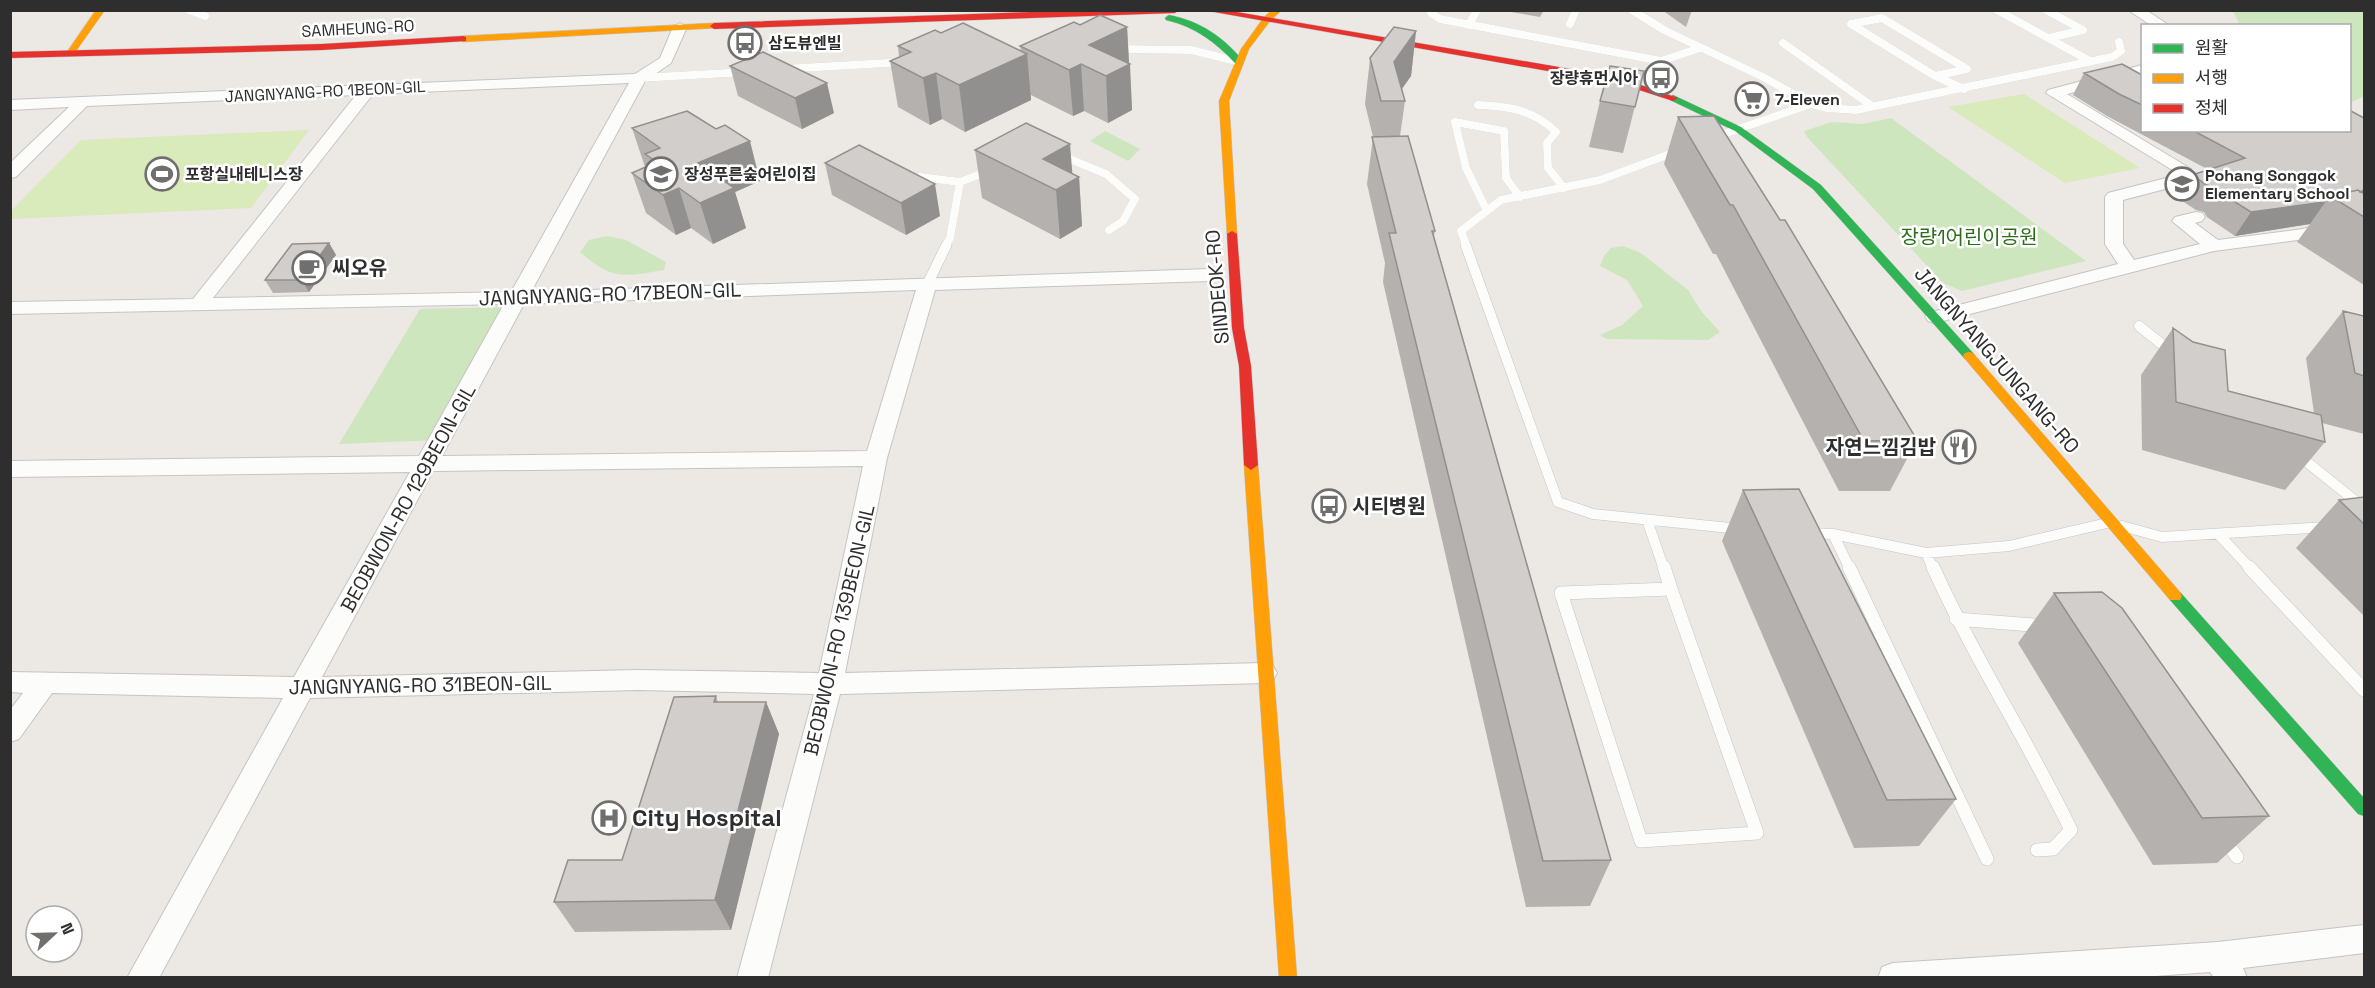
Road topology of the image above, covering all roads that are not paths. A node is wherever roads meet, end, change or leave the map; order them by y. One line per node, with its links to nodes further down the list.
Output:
1 (101, 10): 25 (main road)
2 (189, 10): 15 (lane)
3 (1175, 10): 12 (main road, SAMHEUNG-RO)
4 (1208, 10): 13 (main road)
5 (1432, 10): 18 (lane)
6 (1477, 10): 18 (lane)
7 (1576, 10): 16 (lane)
8 (1632, 10): 23 (lane)
9 (1997, 10): 20 (lane)
10 (2046, 10): 20 (lane)
11 (2135, 10): 17 (street)
12 (1118, 12): 14 (main road, SAMHEUNG-RO); 29 (main road)
13 (1271, 13): 29 (main road, SINDEOK-RO); 42 (main road, JANGNYANGJUNGANG-RO)
14 (951, 14): 19 (main road, SAMHEUNG-RO)
15 (205, 16)
16 (1570, 24)
17 (2160, 24)
18 (1469, 25): 23 (lane)
19 (680, 27): 25 (main road, SAMHEUNG-RO); 34 (street, BEOBWON-RO 129BEON-GIL)
20 (2049, 38): 28 (lane)
21 (2119, 42): 28 (lane)
22 (1783, 43): 41 (lane)
23 (1700, 48): 38 (lane)
24 (1103, 50): 29 (lane)
25 (71, 52): 26 (main road, SAMHEUNG-RO)
26 (10, 55)
27 (918, 61): 30 (lane)
28 (2090, 61): 36 (lane)
29 (1239, 62): 82 (main road, SINDEOK-RO)
30 (778, 70)
31 (755, 71): 34 (lane)
32 (1935, 76): 32 (lane); 36 (lane)
33 (2138, 77): 57 (street)
34 (639, 78): 35 (street, JANGNYANG-RO 1BEON-GIL); 60 (street, BEOBWON-RO 129BEON-GIL)
35 (369, 89): 37 (street, JANGNYANG-RO 1BEON-GIL); 61 (street)
36 (1964, 89): 41 (lane)
37 (83, 102): 39 (street, JANGNYANG-RO 1BEON-GIL); 47 (street)
38 (1811, 104): 41 (lane); 42 (lane)
39 (10, 105)
40 (1478, 105): 50 (lane)
41 (1872, 105)
42 (1738, 129): 43 (lane); 63 (main road, JANGNYANGJUNGANG-RO)
43 (1705, 140)
44 (1688, 147): 50 (lane)
45 (1048, 150): 55 (lane)
46 (1004, 166): 49 (lane)
47 (10, 173)
48 (920, 177): 49 (lane)
49 (960, 182): 59 (lane)
50 (1564, 188): 51 (lane)
51 (1520, 197): 52 (lane); 52 (lane)
52 (1487, 211): 71 (lane)
53 (2364, 216): 56 (street)
54 (2196, 217): 56 (street)
55 (1109, 230)
56 (2214, 246): 57 (street)
57 (2129, 267): 63 (street)
58 (1210, 275): 59 (street, JANGNYANG-RO 17BEON-GIL)
59 (928, 283): 60 (street, JANGNYANG-RO 17BEON-GIL); 67 (street, BEOBWON-RO 139BEON-GIL)
60 (518, 298): 61 (street, JANGNYANG-RO 17BEON-GIL); 68 (street, BEOBWON-RO 129BEON-GIL)
61 (200, 302): 62 (street, JANGNYANG-RO 17BEON-GIL)
62 (10, 308)
63 (1935, 317): 72 (main road, JANGNYANGJUNGANG-RO)
64 (2139, 326): 65 (lane)
65 (2184, 363)
66 (2292, 450): 70 (lane)
67 (876, 458): 68 (street); 85 (street, BEOBWON-RO 139BEON-GIL)
68 (428, 463): 69 (street); 86 (street, BEOBWON-RO 129BEON-GIL)
69 (10, 469)
70 (2364, 508)
71 (1647, 520): 74 (lane); 79 (lane)
72 (2109, 522): 77 (lane); 78 (lane); 89 (main road, JANGNYANGJUNGANG-RO)
73 (2341, 526): 77 (lane)
74 (1750, 530)
75 (1797, 533): 76 (lane)
76 (1833, 534): 78 (lane); 93 (lane)
77 (2219, 535): 87 (lane)
78 (1926, 553): 80 (lane)
79 (1672, 590): 79 (lane)
80 (1956, 619): 81 (lane); 91 (lane)
81 (2059, 627)
82 (1264, 673): 85 (street, JANGNYANG-RO 31BEON-GIL); 98 (main road, SINDEOK-RO)
83 (46, 681): 84 (street, JANGNYANG-RO 31BEON-GIL); 86 (street, JANGNYANG-RO 31BEON-GIL); 88 (street)
84 (10, 682)
85 (831, 684): 86 (street, JANGNYANG-RO 31BEON-GIL); 97 (street, BEOBWON-RO 139BEON-GIL)
86 (303, 688): 96 (street, BEOBWON-RO 129BEON-GIL)
87 (2364, 690)
88 (10, 731)
89 (2364, 809)
90 (2217, 829): 92 (lane)
91 (2037, 850)
92 (2237, 857)
93 (1986, 859)
94 (2364, 939): 95 (street)
95 (2225, 968): 99 (street)
96 (142, 978)
97 (752, 978)
98 (1288, 978)
99 (1893, 978)

